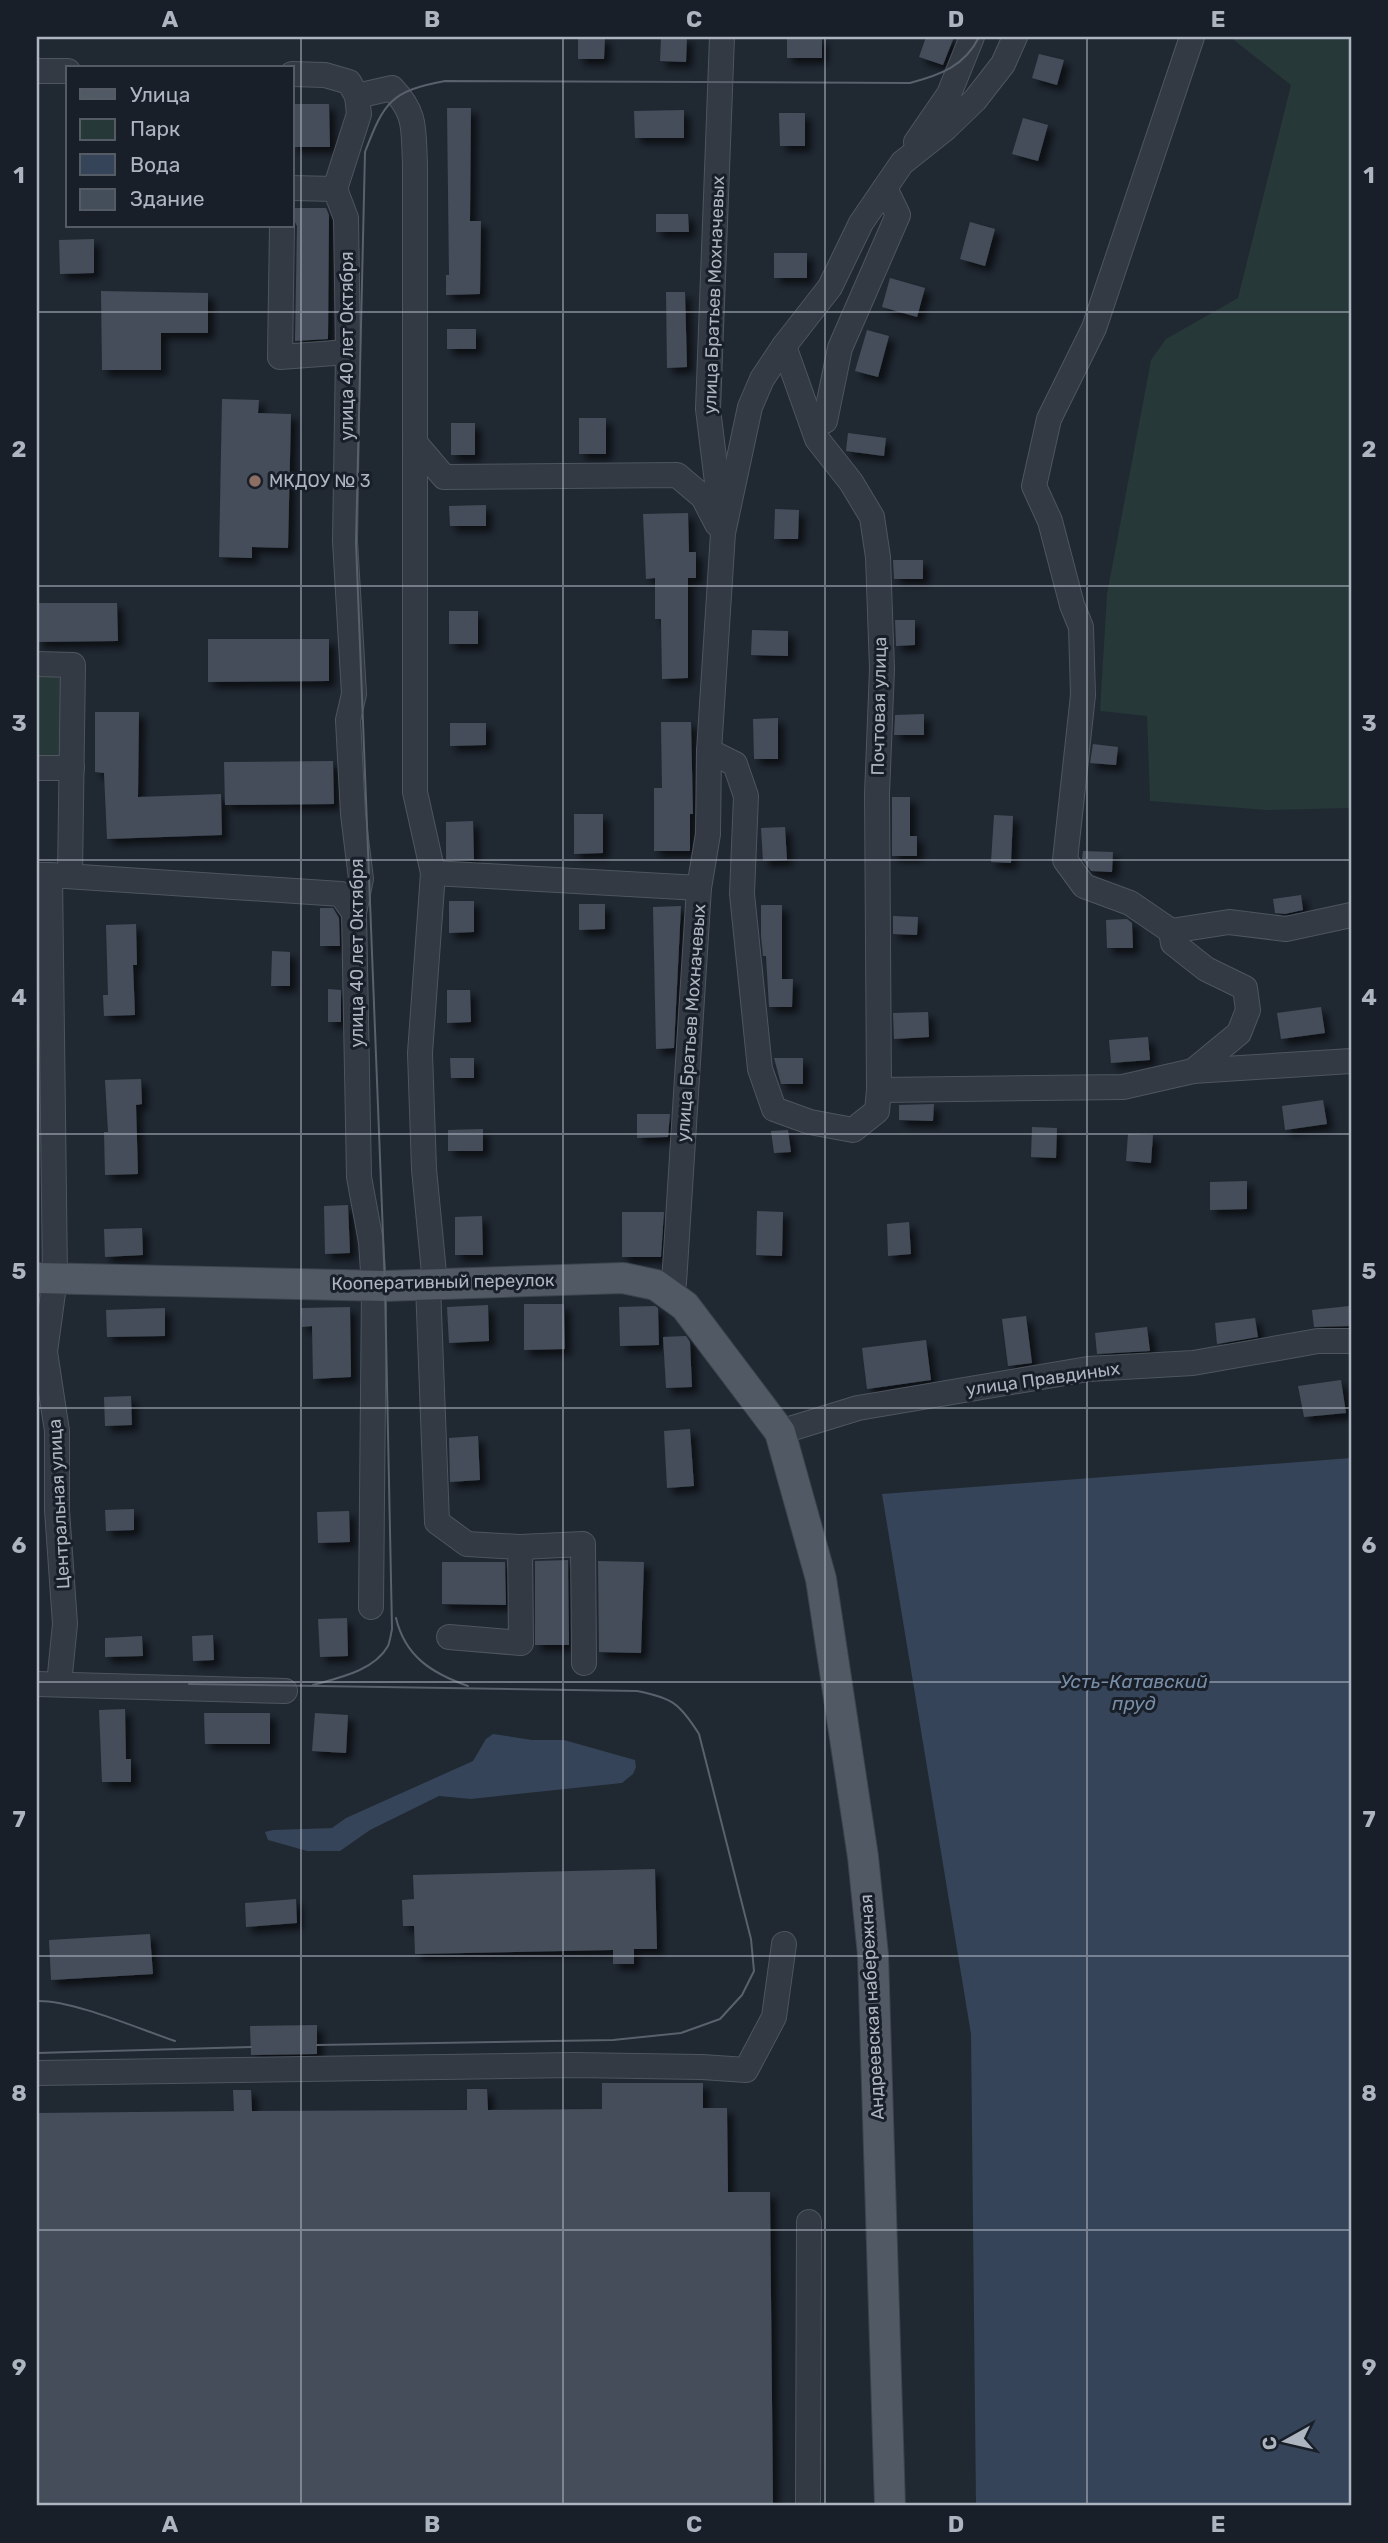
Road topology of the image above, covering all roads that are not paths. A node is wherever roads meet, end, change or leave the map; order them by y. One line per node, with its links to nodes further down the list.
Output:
1 (972, 37): 7 (street)
2 (1015, 37): 7 (street)
3 (1192, 37): 26 (street)
4 (723, 47): 16 (street, улица Братьев Мохначевых)
5 (294, 74): 6 (street)
6 (357, 96): 10 (street); 15 (street)
7 (902, 163): 9 (street)
8 (294, 188): 10 (street)
9 (885, 188): 12 (street); 14 (street)
10 (335, 189): 13 (street, улица 40 лет Октября)
11 (282, 228): 13 (street)
12 (784, 346): 16 (street); 29 (street, Почтовая улица)
13 (348, 352): 24 (street, улица 40 лет Октября)
14 (825, 421)
15 (416, 444): 16 (street); 21 (street)
16 (723, 533): 18 (street, улица Братьев Мохначевых)
17 (37, 664): 20 (street, Центральная улица)
18 (709, 751): 23 (street, улица Братьев Мохначевых); 29 (street)
19 (37, 768): 20 (street)
20 (72, 768): 22 (street, Центральная улица)
21 (433, 873): 23 (street); 31 (street)
22 (52, 875): 24 (street); 30 (street, Центральная улица)
23 (699, 888): 33 (street, улица Братьев Мохначевых)
24 (354, 913): 32 (street, улица 40 лет Октября)
25 (1351, 915): 26 (street)
26 (1171, 931): 28 (street)
27 (1351, 1061): 28 (street)
28 (1193, 1071): 29 (street)
29 (879, 1090)
30 (46, 1278): 32 (main road, Кооперативный переулок); 40 (street, Центральная улица)
31 (434, 1285): 32 (main road, Кооперативный переулок); 33 (main road, Кооперативный переулок); 36 (street)
32 (374, 1286): 37 (street, улица 40 лет Октября)
33 (669, 1294): 35 (main road, Кооперативный переулок)
34 (1351, 1341): 35 (street, улица Правдиных)
35 (780, 1432): 46 (main road, Андреевская набережная)
36 (520, 1547): 38 (street); 39 (street)
37 (371, 1607)
38 (449, 1637)
39 (584, 1663)
40 (48, 1684): 41 (street)
41 (285, 1691)
42 (784, 1944): 43 (street)
43 (37, 2073)
44 (809, 2222): 45 (street)
45 (808, 2506)
46 (890, 2506)

